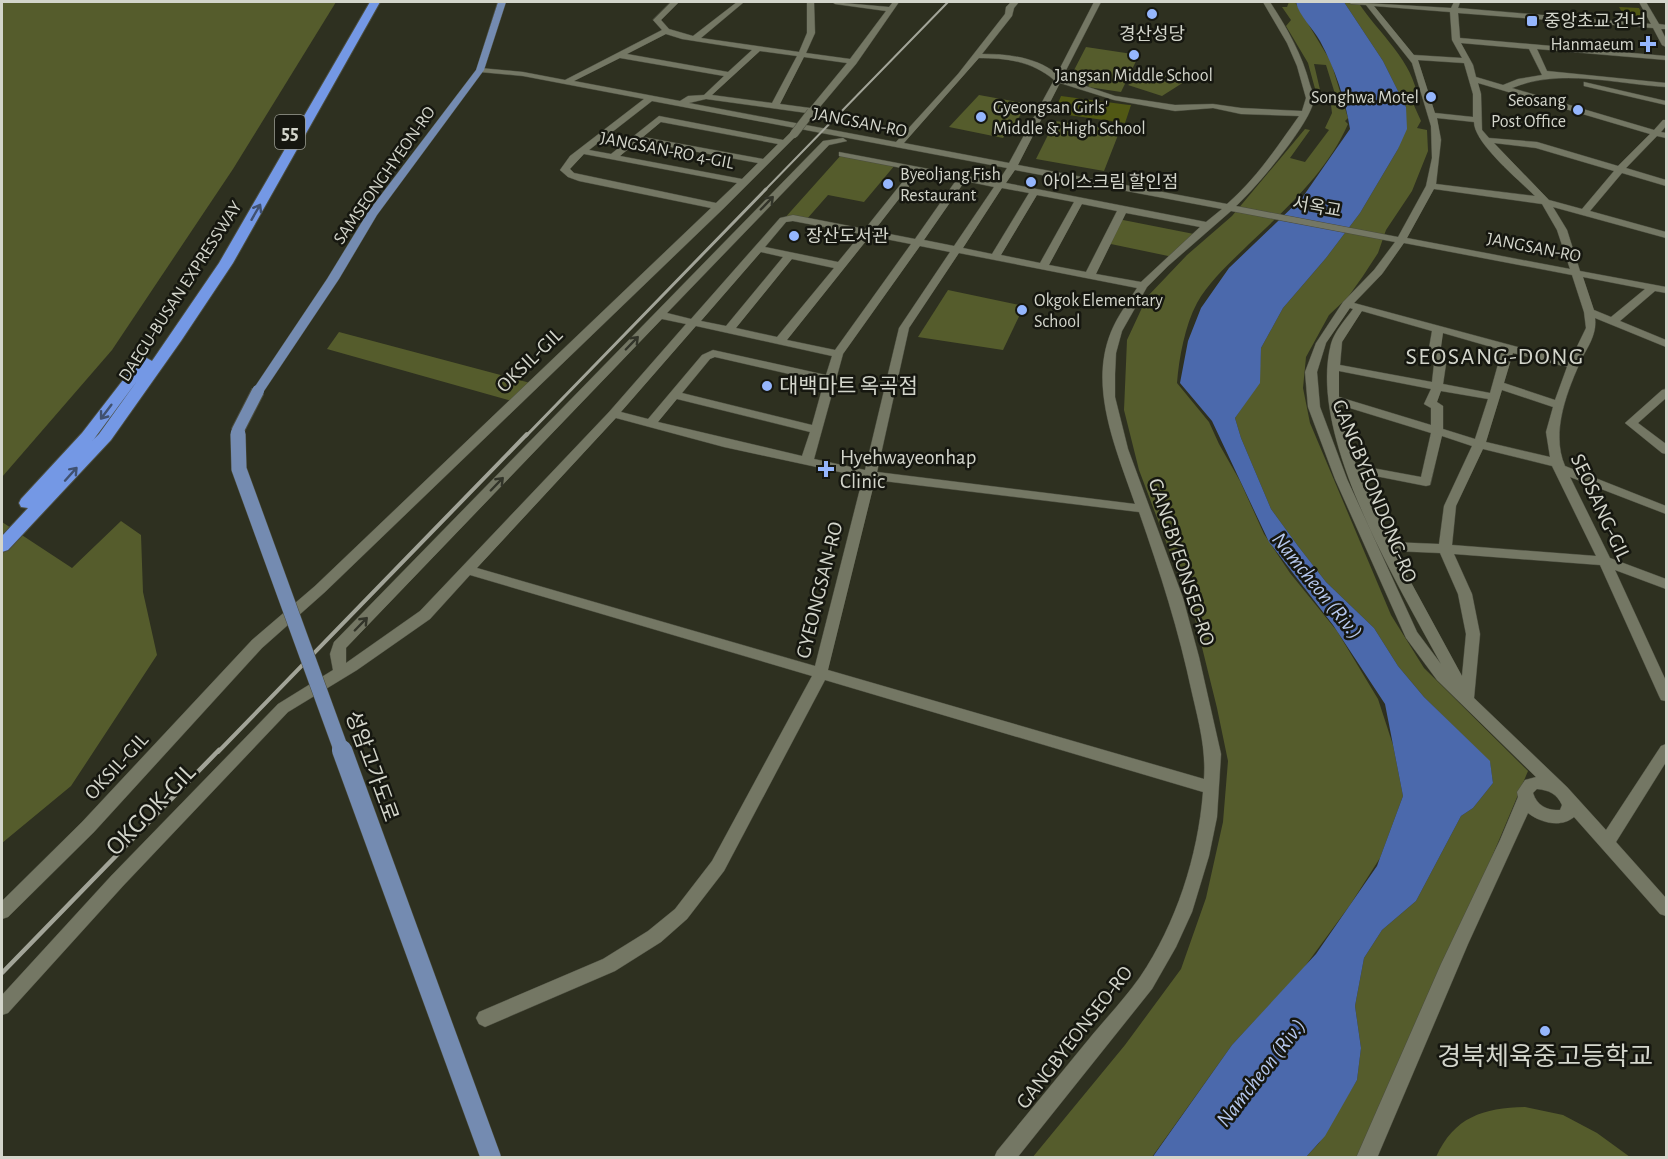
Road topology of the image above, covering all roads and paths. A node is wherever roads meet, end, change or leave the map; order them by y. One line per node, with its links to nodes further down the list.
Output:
1 (365, 2): 85 (highway, DAEGU-BUSAN EXPRESSWAY / 55)
2 (375, 2): 85 (highway, DAEGU-BUSAN EXPRESSWAY / 55, one-way to 2)
3 (502, 2): 31 (main road, SAMSEONGHYEON-RO)
4 (675, 2): 18 (street)
5 (741, 2): 19 (street)
6 (811, 2): 24 (street)
7 (834, 2): 16 (street)
8 (896, 2): 16 (street, OKSIL-GIL)
9 (1015, 2): 26 (street)
10 (1098, 2): 35 (street, GYEONGSAN-RO)
11 (1267, 2): 45 (street)
12 (1351, 2): 13 (street)
13 (1367, 2): 15 (street); 27 (street, GANGBYEONDONG-RO)
14 (1642, 2): 17 (street)
15 (1455, 6): 17 (street); 20 (street, SEOSANG-GIL)
16 (889, 9): 30 (street, OKSIL-GIL)
17 (1662, 27): 21 (street)
18 (666, 31): 19 (street); 25 (street)
19 (696, 38): 23 (street)
20 (1456, 40): 22 (street); 29 (street, SEOSANG-GIL)
21 (1666, 45)
22 (1532, 47): 28 (street); 33 (street)
23 (758, 48): 24 (street); 32 (street)
24 (803, 54): 30 (street); 43 (street)
25 (619, 55): 32 (street); 36 (street)
26 (978, 56): 35 (street); 55 (street)
27 (1411, 57): 29 (street); 46 (street, GANGBYEONDONG-RO)
28 (1666, 58)
29 (1467, 61): 34 (street, SEOSANG-GIL)
30 (853, 62): 44 (street, OKSIL-GIL)
31 (480, 70): 36 (street, JANGSAN-RO); 108 (main road, SAMSEONGHYEON-RO)
32 (729, 74): 39 (street)
33 (1553, 75): 37 (street); 38 (street); 41 (street)
34 (1473, 79): 38 (street); 47 (street, SEOSANG-GIL)
35 (1059, 80): 45 (street); 61 (street, GYEONGSAN-RO)
36 (566, 83): 40 (street, JANGSAN-RO)
37 (1666, 85)
38 (1504, 88): 50 (street)
39 (706, 97): 42 (street); 43 (street)
40 (649, 99): 42 (street, JANGSAN-RO); 56 (street, JANGSAN-RO 4-GIL)
41 (1666, 103)
42 (678, 104): 49 (street); 55 (street, JANGSAN-RO)
43 (775, 106): 44 (street)
44 (811, 111): 54 (street, OKSIL-GIL, bridge)
45 (1305, 114): 74 (street, GANGBYEONSEO-RO)
46 (1431, 115): 47 (street); 68 (street, GANGBYEONDONG-RO)
47 (1476, 120): 53 (street, SEOSANG-GIL)
48 (1666, 122): 50 (street)
49 (711, 129): 52 (street); 54 (street)
50 (1656, 133): 51 (street); 63 (street)
51 (1666, 136)
52 (636, 138): 59 (street); 60 (street)
53 (1486, 140): 63 (street); 71 (street, SEOSANG-GIL)
54 (785, 143): 60 (street, OKSIL-GIL)
55 (897, 146): 58 (street, JANGSAN-RO)
56 (582, 151): 59 (street, JANGSAN-RO 4-GIL); 72 (street, JANGSAN-RO 4-GIL)
57 (842, 154): 62 (street)
58 (950, 156): 61 (street, JANGSAN-RO); 95 (street, one-way to 58)
59 (613, 157): 65 (street, JANGSAN-RO 4-GIL)
60 (766, 162): 65 (street, OKSIL-GIL)
61 (1012, 167): 67 (street, GYEONGSAN-RO); 74 (street, JANGSAN-RO)
62 (918, 169): 64 (street); 77 (street)
63 (1621, 169): 66 (street); 75 (street)
64 (963, 178): 67 (street); 80 (street)
65 (745, 182): 72 (street, OKSIL-GIL)
66 (1666, 183)
67 (1000, 185): 69 (street); 82 (street, GYEONGSAN-RO)
68 (1431, 186): 71 (street); 79 (street, GANGBYEONDONG-RO)
69 (1034, 192): 70 (street); 84 (street)
70 (1079, 201): 73 (street); 87 (street)
71 (1545, 201): 75 (street); 88 (street, SEOSANG-GIL)
72 (720, 207): 147 (street, OKSIL-GIL)
73 (1123, 209): 76 (street); 89 (street)
74 (1231, 209): 76 (street, GANGBYEONSEO-RO); 79 (street, 서옥교)
75 (1584, 212): 78 (street)
76 (1209, 226): 90 (street, GANGBYEONSEO-RO)
77 (867, 232): 80 (street); 81 (street, OKGOK-GIL); 86 (street)
78 (1666, 236)
79 (1399, 238): 88 (street, JANGSAN-RO); 93 (street, GANGBYEONDONG-RO)
80 (918, 242): 82 (street); 103 (street)
81 (758, 248): 83 (street); 97 (street, OKGOK-GIL)
82 (958, 250): 84 (street); 124 (street, GYEONGSAN-RO)
83 (790, 255): 86 (street); 99 (street)
84 (995, 257): 87 (street)
85 (220, 263): 118 (highway, DAEGU-BUSAN EXPRESSWAY / 55)
86 (840, 266): 100 (street)
87 (1043, 266): 89 (street)
88 (1576, 272): 91 (street, JANGSAN-RO); 94 (street, SEOSANG-GIL)
89 (1090, 275): 90 (street)
90 (1143, 286): 125 (street, GANGBYEONSEO-RO)
91 (1654, 287): 92 (street, JANGSAN-RO); 96 (street)
92 (1666, 290)
93 (1353, 306): 98 (street); 105 (street); 137 (street, GANGBYEONDONG-RO)
94 (1589, 312): 96 (street); 104 (street, SEOSANG-GIL)
95 (660, 315): 97 (street); 134 (street, one-way to 95)
96 (1613, 321): 101 (street)
97 (693, 323): 99 (street); 114 (street, OKGOK-GIL)
98 (1438, 329): 102 (street); 107 (street)
99 (729, 330): 100 (street)
100 (780, 341): 103 (street)
101 (1666, 344)
102 (1508, 349): 104 (street); 109 (street)
103 (838, 354): 106 (street)
104 (1574, 366): 113 (street, SEOSANG-GIL)
105 (1334, 368): 107 (street); 112 (street)
106 (831, 380): 111 (street); 116 (street)
107 (1437, 387): 109 (street); 117 (street)
108 (258, 391): 150 (main road, 성암고가도로, bridge)
109 (1496, 391): 113 (street); 119 (street)
110 (1666, 392): 120 (street)
111 (674, 395): 115 (street); 116 (street)
112 (1333, 399): 117 (street); 123 (street)
113 (1558, 405): 122 (street, SEOSANG-GIL)
114 (613, 414): 115 (street); 132 (street, OKGOK-GIL)
115 (651, 423): 121 (street)
116 (816, 430): 121 (street)
117 (1437, 431): 119 (street); 123 (street)
118 (96, 437): 127 (highway, DAEGU-BUSAN EXPRESSWAY / 55); 128 (highway, DAEGU-BUSAN EXPRESSWAY / 55, one-way to 118)
119 (1479, 444): 122 (street); 130 (street)
120 (1666, 450)
121 (807, 461): 124 (street)
122 (1559, 466): 126 (street); 131 (street, SEOSANG-GIL)
123 (1351, 468): 129 (street)
124 (870, 475): 125 (street); 135 (street, GYEONGSAN-RO)
125 (1145, 509): 140 (street, GANGBYEONSEO-RO)
126 (1666, 510)
127 (2, 531)
128 (2, 546)
129 (1385, 546): 130 (street); 137 (street)
130 (1445, 549): 131 (street); 137 (street)
131 (1605, 561): 133 (street); 136 (street, SEOSANG-GIL)
132 (468, 570): 134 (street, OKGOK-GIL); 135 (street)
133 (1666, 584)
134 (346, 669): 148 (street, OKGOK-GIL)
135 (820, 673): 140 (street); 149 (street, GYEONGSAN-RO)
136 (1666, 696)
137 (1467, 699): 139 (street, GANGBYEONDONG-RO)
138 (1666, 750): 145 (street)
139 (1524, 757): 141 (street, GANGBYEONDONG-RO); 142 (street, GANGBYEONDONG-RO)
140 (1210, 788): 151 (street, GANGBYEONSEO-RO)
141 (1528, 791): 142 (street); 143 (street); 144 (street)
142 (1563, 794): 143 (street); 145 (street, GANGBYEONDONG-RO)
143 (1552, 817): 144 (street); 145 (street)
144 (1517, 822): 152 (street)
145 (1602, 837): 146 (street, GANGBYEONDONG-RO)
146 (1666, 909)
147 (2, 912)
148 (2, 1007)
149 (484, 1018)
150 (491, 1158)
151 (1004, 1158)
152 (1366, 1158)

